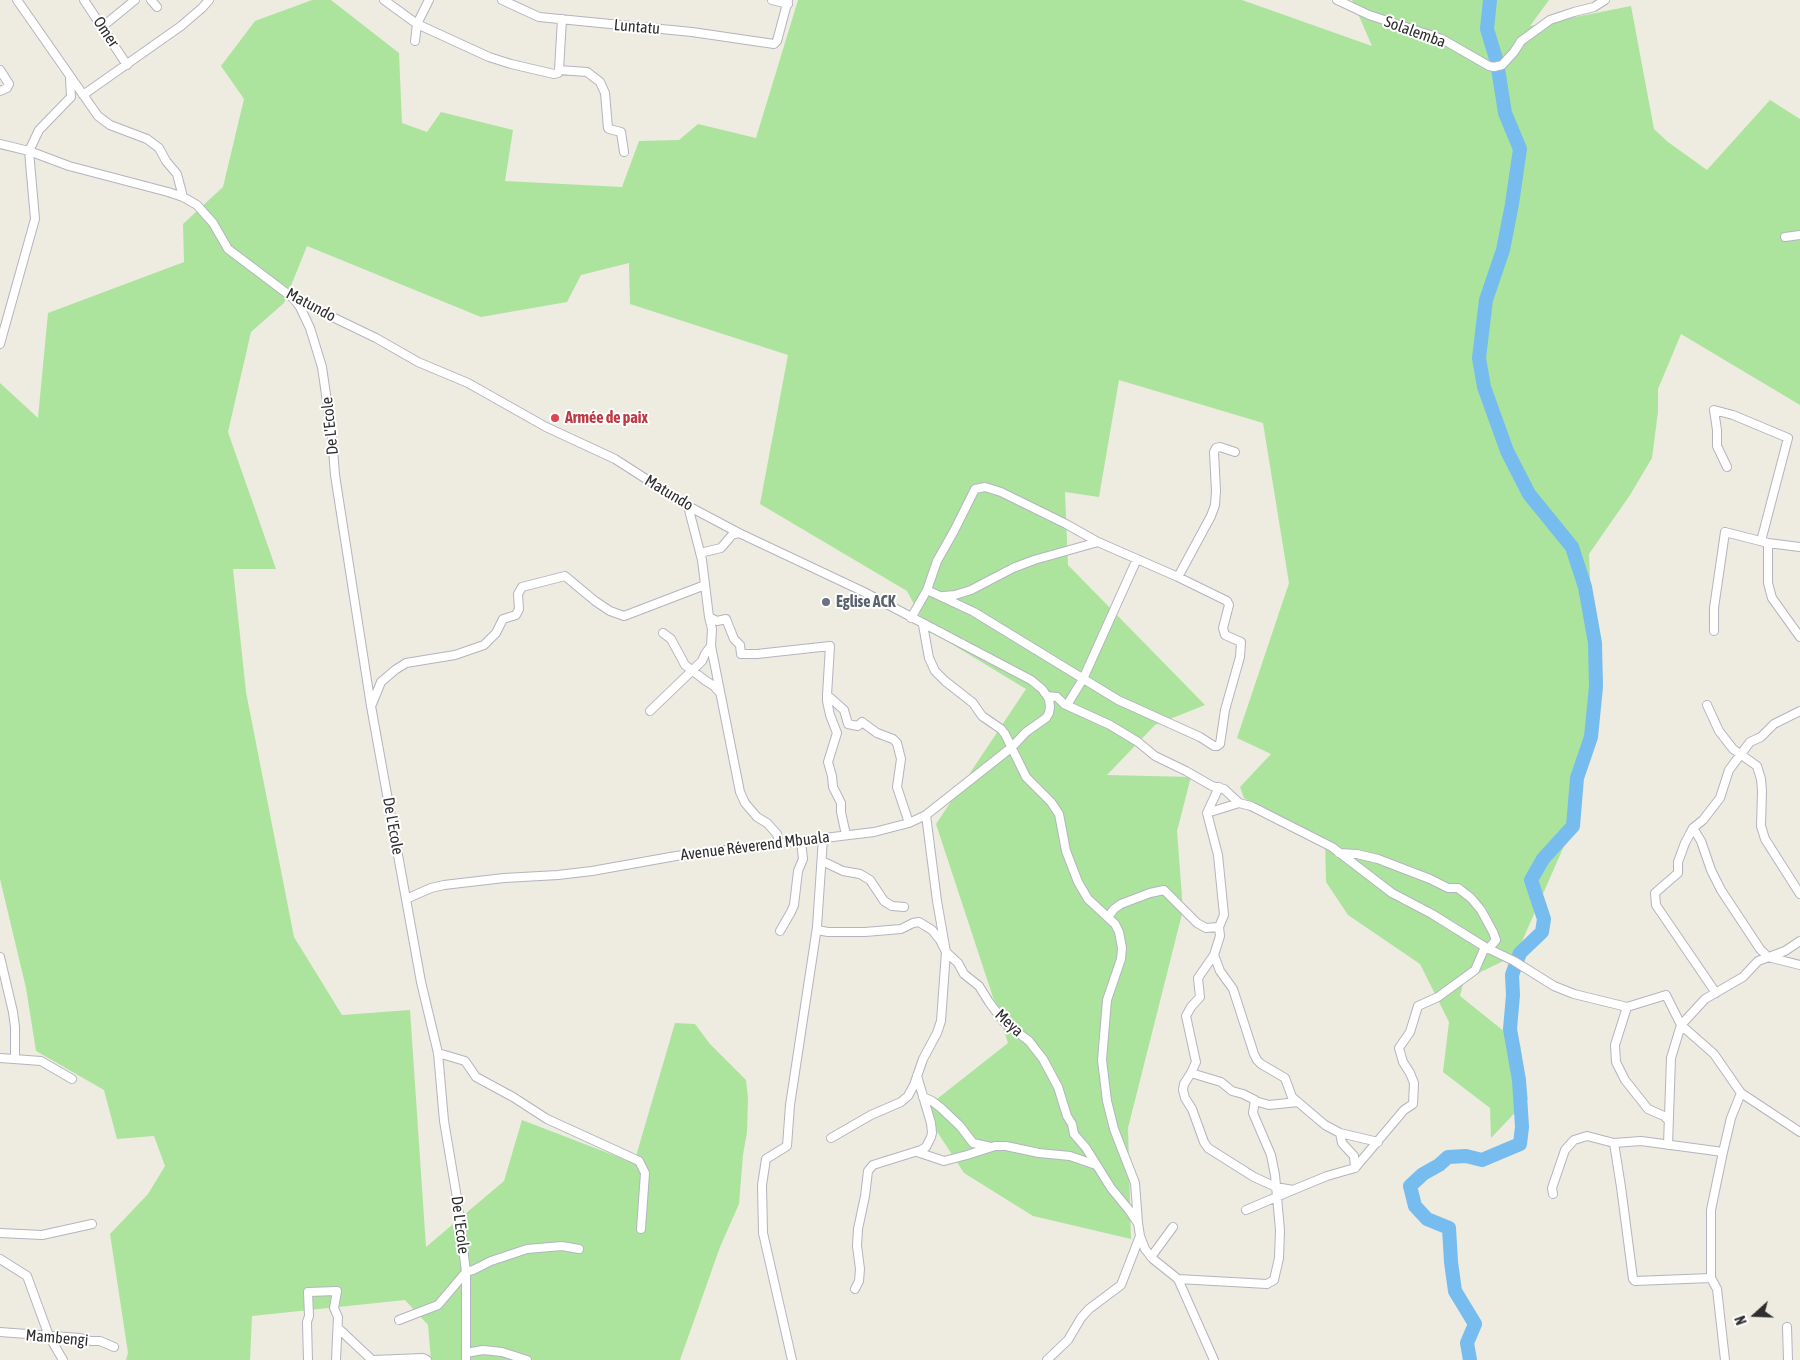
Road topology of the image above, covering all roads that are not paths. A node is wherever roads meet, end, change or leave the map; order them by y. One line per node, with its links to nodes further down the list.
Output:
1 (16, 0): 19 (street)
2 (84, 0): 14 (street, Omer)
3 (135, 0): 14 (street)
4 (209, 0): 16 (street)
5 (384, 0): 13 (street)
6 (429, 0): 13 (street)
7 (502, 0): 12 (street, Luntatu)
8 (772, 0): 11 (street)
9 (1337, 0): 10 (street, Solalemba)
10 (1605, 0)
11 (788, 2): 12 (street, Luntatu)
12 (562, 19): 18 (street)
13 (417, 24): 15 (street); 18 (street)
14 (102, 27): 16 (street, Omer)
15 (415, 41)
16 (128, 65): 21 (street)
17 (0, 70): 20 (street)
18 (559, 70): 24 (street)
19 (70, 78): 21 (street); 23 (street)
20 (0, 91)
21 (83, 95): 25 (street)
22 (0, 144): 23 (street, Matundo)
23 (29, 151): 25 (street, Matundo); 29 (street)
24 (624, 152)
25 (183, 197): 28 (street, Matundo)
26 (1800, 235): 27 (street)
27 (1785, 237)
28 (293, 298): 32 (street, Matundo); 56 (street, De L'Ecole)
29 (0, 344)
30 (1235, 452): 39 (street)
31 (1727, 467): 35 (street)
32 (688, 506): 33 (street, Matundo); 37 (street)
33 (739, 533): 37 (street); 44 (street, Matundo)
34 (1098, 542): 38 (street); 41 (street); 42 (street)
35 (1764, 542): 36 (street); 46 (street); 48 (street)
36 (1800, 548)
37 (700, 553): 40 (street)
38 (1136, 559): 39 (street); 51 (street)
39 (1178, 577): 51 (street)
40 (705, 585): 43 (street); 56 (street)
41 (927, 590): 42 (street); 44 (street)
42 (942, 596): 51 (street)
43 (709, 617): 49 (street); 53 (street)
44 (911, 618): 45 (street, Matundo)
45 (923, 625): 54 (street, Matundo); 61 (street)
46 (1714, 631)
47 (663, 633): 50 (street)
48 (1800, 637)
49 (711, 646): 50 (street); 52 (street)
50 (693, 671): 52 (street); 59 (street)
51 (1083, 679): 55 (street)
52 (720, 693): 72 (street)
53 (827, 694): 67 (street); 69 (street)
54 (1047, 696): 55 (street, Matundo); 60 (street)
55 (1066, 705): 60 (street, Avenue Réverend Mbuala); 63 (street, Matundo)
56 (371, 706): 76 (street, De L'Ecole)
57 (1707, 706): 62 (street)
58 (1800, 711): 62 (street)
59 (650, 712)
60 (1049, 713): 61 (street, Avenue Réverend Mbuala)
61 (1012, 747): 66 (street, Avenue Réverend Mbuala); 78 (street)
62 (1741, 754): 68 (street); 75 (street)
63 (1219, 787): 64 (street, Matundo); 65 (street)
64 (1239, 803): 65 (street); 73 (street, Matundo)
65 (1207, 813): 79 (street)
66 (926, 815): 67 (street, Avenue Réverend Mbuala); 84 (street)
67 (909, 823): 69 (street, Avenue Réverend Mbuala)
68 (1693, 828): 87 (street); 89 (street)
69 (846, 835): 70 (street, Avenue Réverend Mbuala)
70 (823, 838): 71 (street, Avenue Réverend Mbuala); 74 (street)
71 (800, 841): 72 (street, Avenue Réverend Mbuala); 81 (street)
72 (780, 844): 76 (street, Avenue Réverend Mbuala)
73 (1339, 852): 83 (street); 83 (street)
74 (822, 861): 77 (street); 80 (street)
75 (1800, 894)
76 (406, 899): 94 (street, De L'Ecole)
77 (904, 907)
78 (1108, 917): 79 (street); 122 (street)
79 (1219, 927): 85 (street)
80 (817, 930): 84 (street, Meya); 147 (street)
81 (780, 931)
82 (1800, 941): 87 (street)
83 (1486, 948): 92 (street); 108 (street)
84 (946, 952): 98 (street); 114 (street, Meya)
85 (1214, 955): 97 (street); 103 (street)
86 (0, 957): 91 (street)
87 (1768, 957): 88 (street); 89 (street)
88 (1800, 965)
89 (1716, 993): 93 (street)
90 (0, 997): 91 (street)
91 (10, 997): 96 (street)
92 (1627, 1007): 93 (street); 104 (street)
93 (1681, 1025): 100 (street); 104 (street)
94 (438, 1053): 124 (street); 130 (street, De L'Ecole)
95 (0, 1058): 96 (street)
96 (15, 1058): 99 (street)
97 (1191, 1073): 102 (street); 116 (street)
98 (917, 1074): 101 (street); 107 (street)
99 (72, 1079)
100 (1741, 1093): 105 (street); 113 (street)
101 (923, 1097): 111 (street); 112 (street)
102 (1255, 1101): 103 (street); 116 (street)
103 (1298, 1102): 106 (street)
104 (1668, 1120): 110 (street)
105 (1800, 1132)
106 (1340, 1134): 108 (street); 115 (street)
107 (831, 1138)
108 (1378, 1142): 115 (street)
109 (1614, 1143): 110 (street); 118 (street); 131 (street)
110 (1668, 1145): 113 (street)
111 (991, 1147): 112 (street); 114 (street)
112 (917, 1152): 133 (street)
113 (1723, 1152): 131 (street)
114 (1097, 1165): 122 (street, Meya)
115 (1355, 1168): 117 (street)
116 (1276, 1187): 117 (street); 119 (street)
117 (1293, 1190): 119 (street)
118 (1553, 1194)
119 (1276, 1198): 120 (street); 132 (street)
120 (1246, 1210)
121 (92, 1224): 125 (street)
122 (1138, 1224): 126 (street)
123 (1172, 1227): 128 (street)
124 (641, 1230)
125 (0, 1233)
126 (1140, 1236): 128 (street); 148 (street)
127 (579, 1249): 130 (street)
128 (1151, 1257): 132 (street)
129 (0, 1259): 138 (street)
130 (466, 1272): 134 (street); 140 (street, De L'Ecole)
131 (1711, 1278): 150 (street)
132 (1178, 1279): 149 (street)
133 (855, 1290)
134 (400, 1320)
135 (1786, 1327): 151 (street)
136 (338, 1328): 142 (street); 143 (street); 144 (street)
137 (0, 1332): 138 (street, Mambengi)
138 (49, 1336): 139 (street, Mambengi); 141 (street)
139 (114, 1347)
140 (466, 1356): 146 (street)
141 (63, 1360)
142 (308, 1360)
143 (336, 1360)
144 (372, 1360): 145 (street)
145 (428, 1360)
146 (527, 1360)
147 (792, 1360)
148 (1047, 1360)
149 (1214, 1360)
150 (1726, 1360)
151 (1788, 1360)

